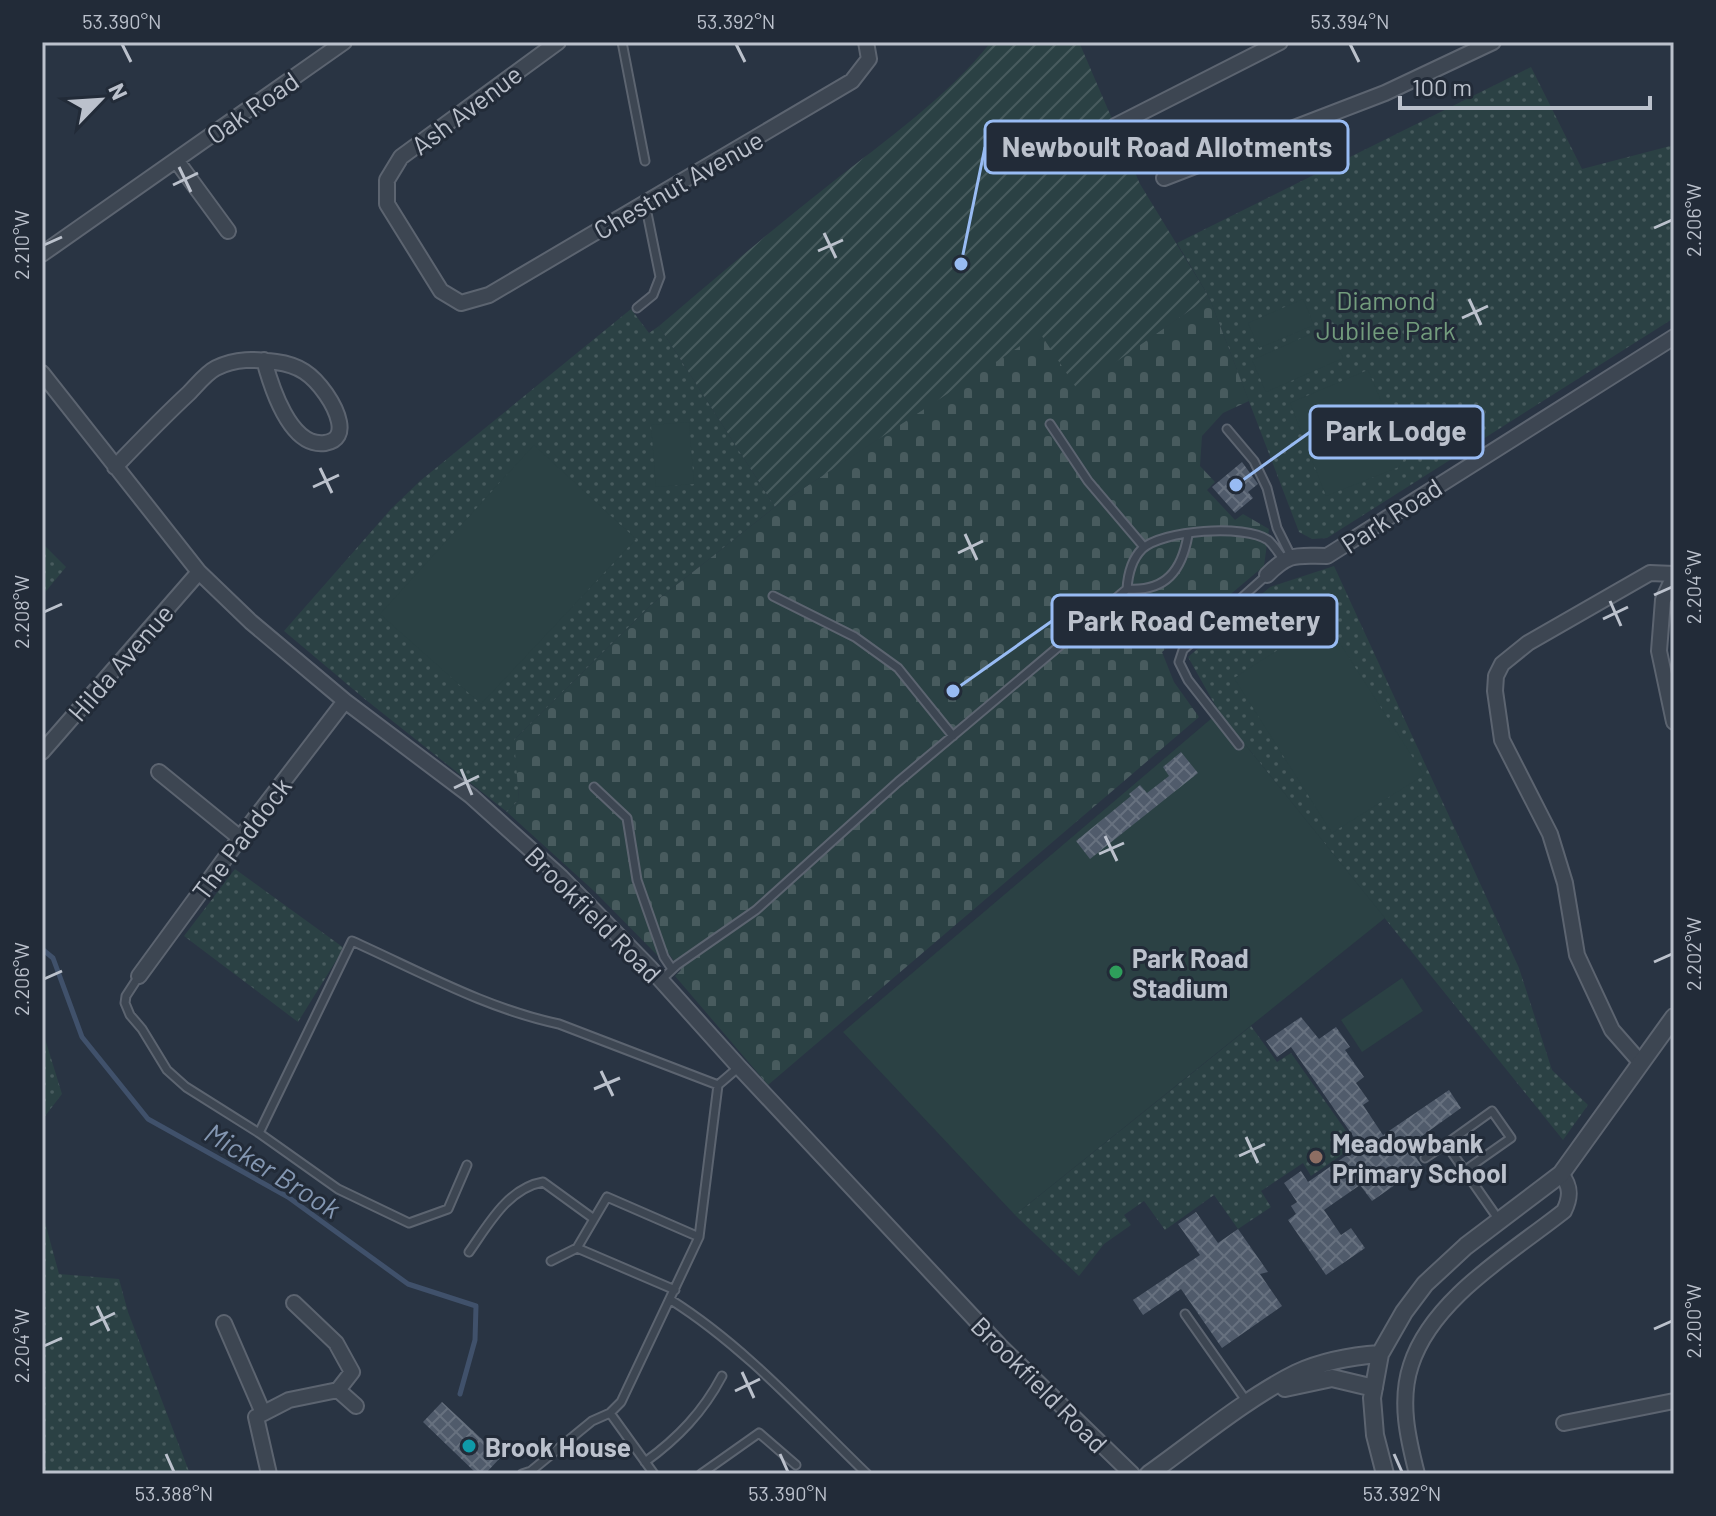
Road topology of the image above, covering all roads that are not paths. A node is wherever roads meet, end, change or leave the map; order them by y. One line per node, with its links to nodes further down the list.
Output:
1 (344, 42): 8 (street, Oak Road)
2 (558, 42): 14 (street, Ash Avenue)
3 (622, 42): 9 (lane)
4 (866, 42): 11 (street, Chestnut Avenue)
5 (1280, 42): 7 (street)
6 (1493, 42): 10 (street)
7 (1115, 126)
8 (176, 160): 12 (street); 13 (street, Oak Road)
9 (645, 161)
10 (1164, 178)
11 (645, 203): 14 (street, Chestnut Avenue); 15 (lane)
12 (228, 231)
13 (42, 254)
14 (461, 303)
15 (637, 308)
16 (1674, 337): 24 (street, Park Road)
17 (264, 360): 17 (street); 21 (street)
18 (42, 373): 21 (street, Brookfield Road)
19 (1050, 424): 23 (lane)
20 (1227, 429): 24 (lane)
21 (115, 467): 25 (street, Brookfield Road)
22 (1188, 535): 23 (lane); 24 (lane); 28 (lane)
23 (1144, 547): 28 (lane)
24 (1287, 558): 26 (street)
25 (199, 572): 30 (street, Brookfield Road); 34 (street, Hilda Avenue)
26 (1267, 575): 33 (lane)
27 (1674, 575): 31 (street); 41 (street)
28 (1127, 589): 32 (lane)
29 (773, 596): 32 (lane)
30 (345, 701): 37 (street, The Paddock); 38 (street, Brookfield Road)
31 (1674, 722)
32 (953, 736): 38 (lane)
33 (1239, 745)
34 (42, 752)
35 (159, 772): 37 (street)
36 (594, 787): 38 (lane)
37 (240, 838): 39 (street, The Paddock)
38 (666, 974): 42 (street, Brookfield Road)
39 (139, 976): 44 (lane)
40 (1674, 1017): 41 (street)
41 (1641, 1063): 49 (street)
42 (739, 1067): 43 (lane); 78 (street, Brookfield Road)
43 (718, 1085): 44 (lane); 52 (lane)
44 (259, 1133): 47 (lane)
45 (1446, 1144): 46 (lane); 48 (lane); 48 (lane)
46 (1425, 1158)
47 (467, 1165)
48 (1464, 1171): 51 (lane)
49 (1561, 1174): 51 (street); 81 (street)
50 (594, 1219): 52 (lane); 53 (lane); 54 (lane)
51 (1500, 1221): 61 (street)
52 (699, 1237): 56 (lane)
53 (577, 1248): 55 (lane); 56 (lane)
54 (469, 1252)
55 (551, 1261)
56 (675, 1290): 57 (lane)
57 (671, 1300): 69 (lane); 77 (lane)
58 (294, 1303): 64 (street)
59 (1185, 1314): 65 (lane)
60 (224, 1323): 68 (street)
61 (1380, 1354): 63 (street); 65 (street)
62 (722, 1376): 71 (lane)
63 (1374, 1388): 65 (street); 80 (street)
64 (338, 1390): 67 (street); 68 (street)
65 (1252, 1401): 79 (street)
66 (1674, 1401): 70 (street)
67 (356, 1406)
68 (263, 1413): 74 (street)
69 (610, 1413): 71 (lane); 73 (lane)
70 (1564, 1423)
71 (645, 1462): 75 (lane)
72 (796, 1465): 76 (lane)
73 (527, 1473)
74 (269, 1474)
75 (654, 1474)
76 (701, 1474)
77 (867, 1474)
78 (1132, 1474)
79 (1149, 1474)
80 (1385, 1474)
81 (1417, 1474)

